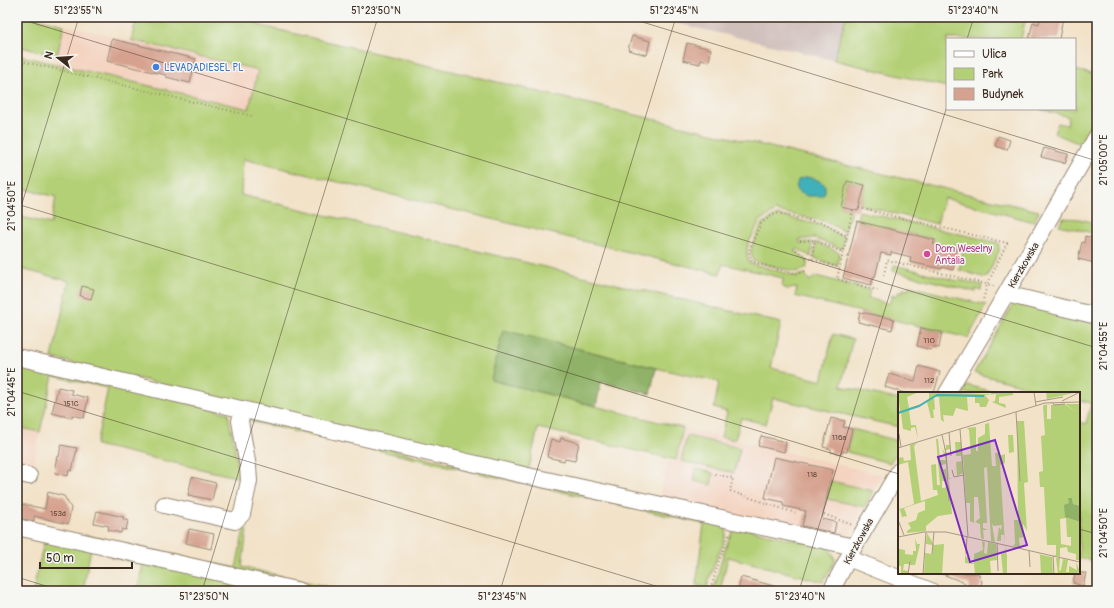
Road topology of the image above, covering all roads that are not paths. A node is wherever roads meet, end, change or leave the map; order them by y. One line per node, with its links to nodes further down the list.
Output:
1 (1097, 136): 2 (street, Kierzkowska)
2 (1001, 290): 3 (street); 5 (street, Kierzkowska)
3 (1097, 316)
4 (17, 357): 6 (street)
5 (948, 392)
6 (242, 409): 8 (street); 10 (street)
7 (898, 473): 10 (street, Kierzkowska)
8 (164, 505)
9 (17, 527): 11 (street)
10 (851, 552): 12 (street, Kierzkowska); 13 (street)
11 (300, 591)
12 (831, 591)
13 (931, 591)

